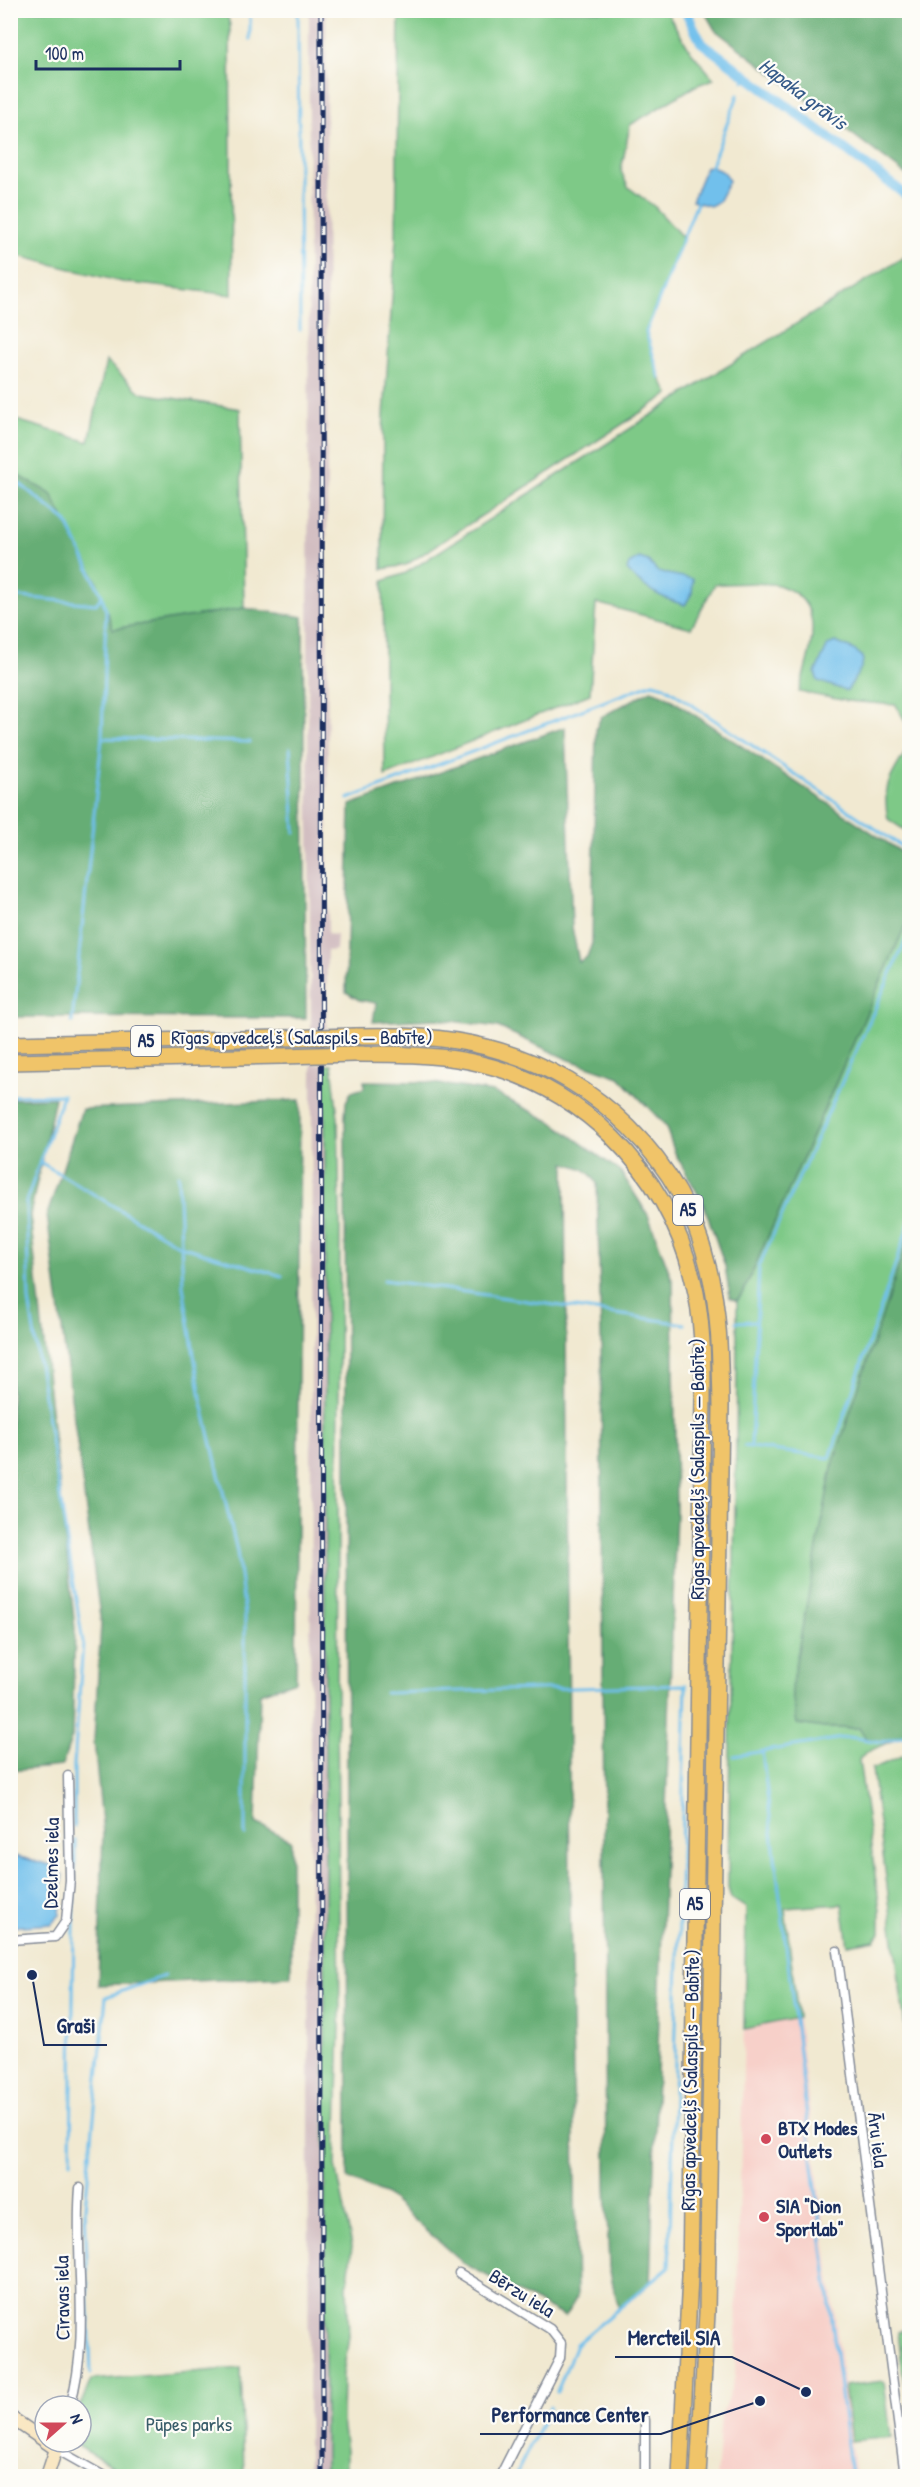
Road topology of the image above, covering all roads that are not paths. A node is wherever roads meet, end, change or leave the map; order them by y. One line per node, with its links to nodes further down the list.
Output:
1 (10, 1044): 9 (highway, Rīgas apvedceļš (Salaspils — Babīte) / A5, bridge)
2 (10, 1062): 8 (highway, Rīgas apvedceļš (Salaspils — Babīte) / A5, bridge)
3 (68, 1776): 4 (street, Dzelmes iela)
4 (10, 1940)
5 (837, 1951): 22 (street, Āru iela)
6 (80, 2188): 10 (street, Cīravas iela)
7 (459, 2273): 18 (street, Bērzu iela)
8 (688, 2308): 9 (highway); 20 (highway, Rīgas apvedceļš (Salaspils — Babīte) / A5)
9 (707, 2313): 21 (highway, Rīgas apvedceļš (Salaspils — Babīte) / A5)
10 (73, 2394)
11 (10, 2417): 13 (street)
12 (645, 2420): 19 (street)
13 (33, 2432)
14 (50, 2454): 16 (street)
15 (68, 2454): 17 (street)
16 (47, 2476)
17 (104, 2476)
18 (500, 2476)
19 (645, 2476)
20 (680, 2476)
21 (698, 2476)
22 (905, 2476)

